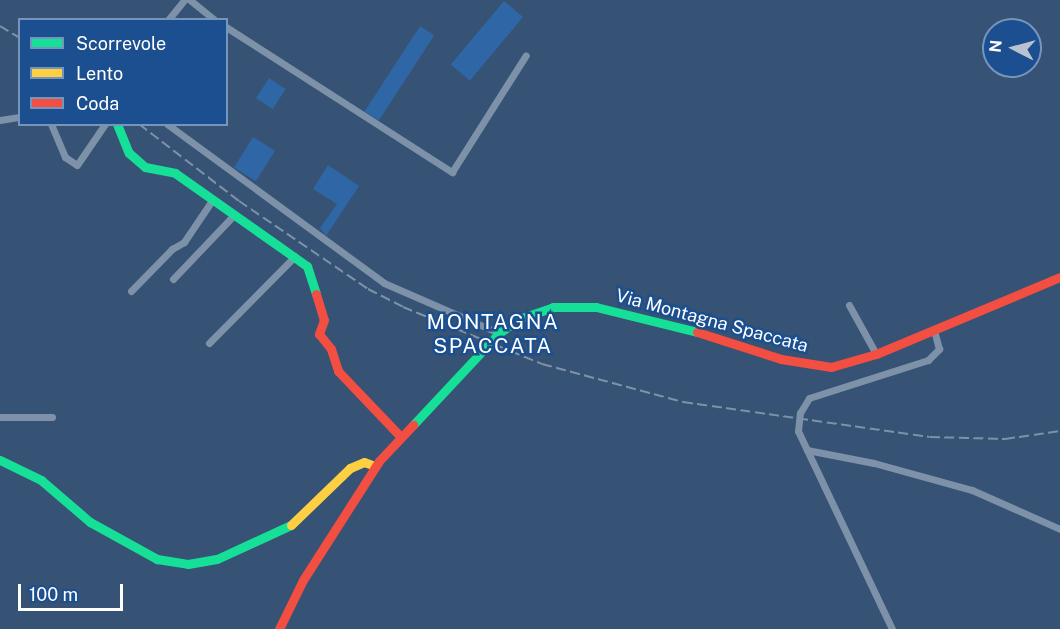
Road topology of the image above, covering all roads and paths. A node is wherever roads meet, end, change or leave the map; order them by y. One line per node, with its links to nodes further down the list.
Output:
1 (184, 0): 3 (street)
2 (190, 0): 4 (street)
3 (170, 18)
4 (212, 18)
5 (228, 28): 6 (street)
6 (526, 55)
7 (18, 117): 8 (street)
8 (0, 120)
9 (52, 126): 10 (street)
10 (104, 126)
11 (118, 126): 13 (main road)
12 (170, 126): 21 (street)
13 (211, 202): 14 (main road); 18 (street)
14 (233, 216): 15 (main road); 17 (street)
15 (295, 256): 22 (street); 26 (main road)
16 (1060, 276): 20 (main road, Via Montagna Spaccata)
17 (173, 279)
18 (131, 291)
19 (849, 305): 23 (street)
20 (934, 330): 23 (main road, Via Montagna Spaccata); 27 (street, bridge)
21 (499, 333): 23 (main road, Via Montagna Spaccata); 26 (main road, Via Montagna Spaccata)
22 (209, 343)
23 (876, 354)
24 (0, 417): 25 (street)
25 (52, 417)
26 (400, 436): 29 (main road, Via Montagna Spaccata)
27 (807, 450): 30 (street); 32 (street)
28 (0, 460): 29 (main road)
29 (375, 466): 31 (main road, Via Montagna Spaccata)
30 (1060, 529)
31 (279, 629)
32 (892, 629)

